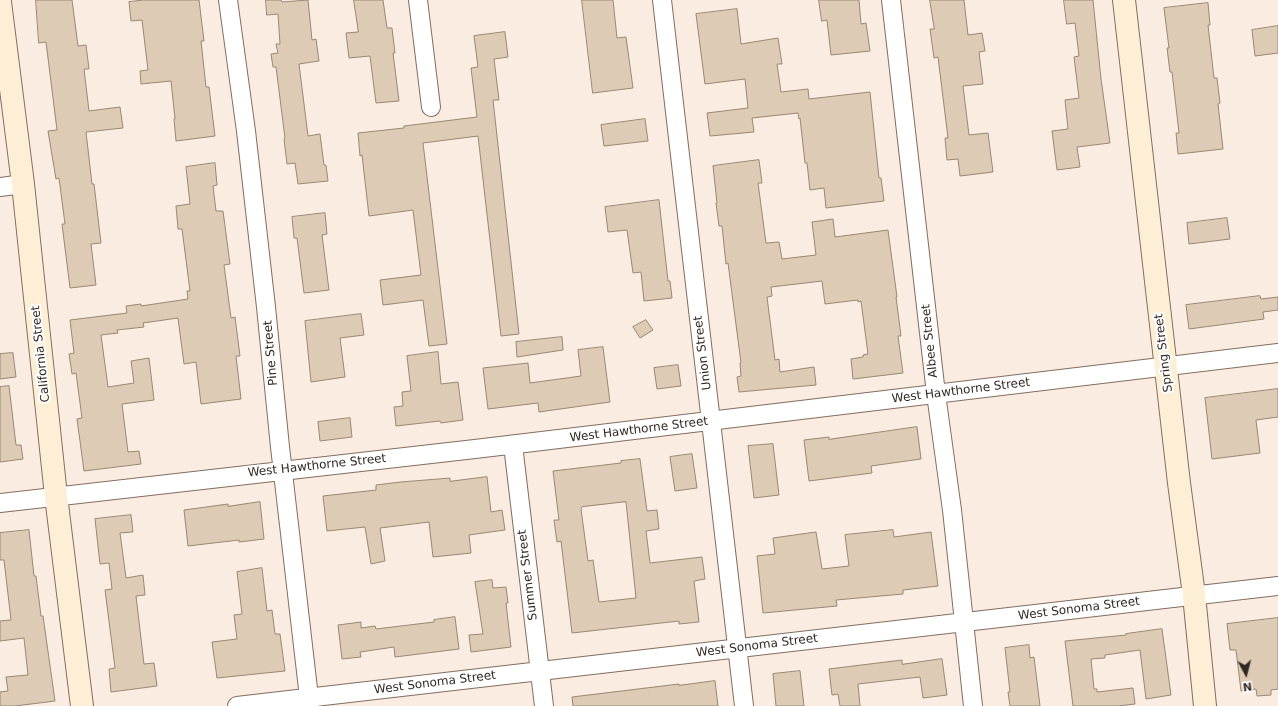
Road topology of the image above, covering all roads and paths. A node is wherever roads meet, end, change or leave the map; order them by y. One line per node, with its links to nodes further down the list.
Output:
1 (228, 0): 15 (street, Pine Street)
2 (418, 0): 7 (street)
3 (662, 0): 13 (street, Union Street)
4 (891, 0): 12 (street, Albee Street)
5 (1124, 0): 11 (street, Spring Street)
6 (0, 2): 8 (street, California Street)
7 (431, 107)
8 (23, 184): 9 (street); 16 (street, California Street)
9 (0, 187)
10 (1278, 353): 11 (street, West Hawthorne Street)
11 (1166, 367): 12 (street, West Hawthorne Street); 19 (street, Spring Street)
12 (936, 394): 13 (street, West Hawthorne Street); 20 (street, Albee Street)
13 (711, 421): 14 (street, West Hawthorne Street); 21 (street, Union Street)
14 (513, 444): 15 (street, West Hawthorne Street); 22 (street, Summer Street)
15 (283, 470): 16 (street, West Hawthorne Street); 23 (street, Pine Street)
16 (56, 496): 17 (street, West Hawthorne Street); 24 (street, California Street)
17 (0, 503)
18 (1278, 586): 19 (street, West Sonoma Street)
19 (1194, 595): 20 (street, West Sonoma Street); 29 (street, Spring Street)
20 (964, 622): 21 (street, West Sonoma Street); 28 (street, Albee Street)
21 (737, 648): 22 (street, West Sonoma Street); 27 (street, Union Street)
22 (540, 671): 23 (street, West Sonoma Street); 26 (street, Summer Street)
23 (309, 702): 25 (street, West Sonoma Street)
24 (82, 706)
25 (236, 706)
26 (544, 706)
27 (744, 706)
28 (974, 706)
29 (1205, 706)

